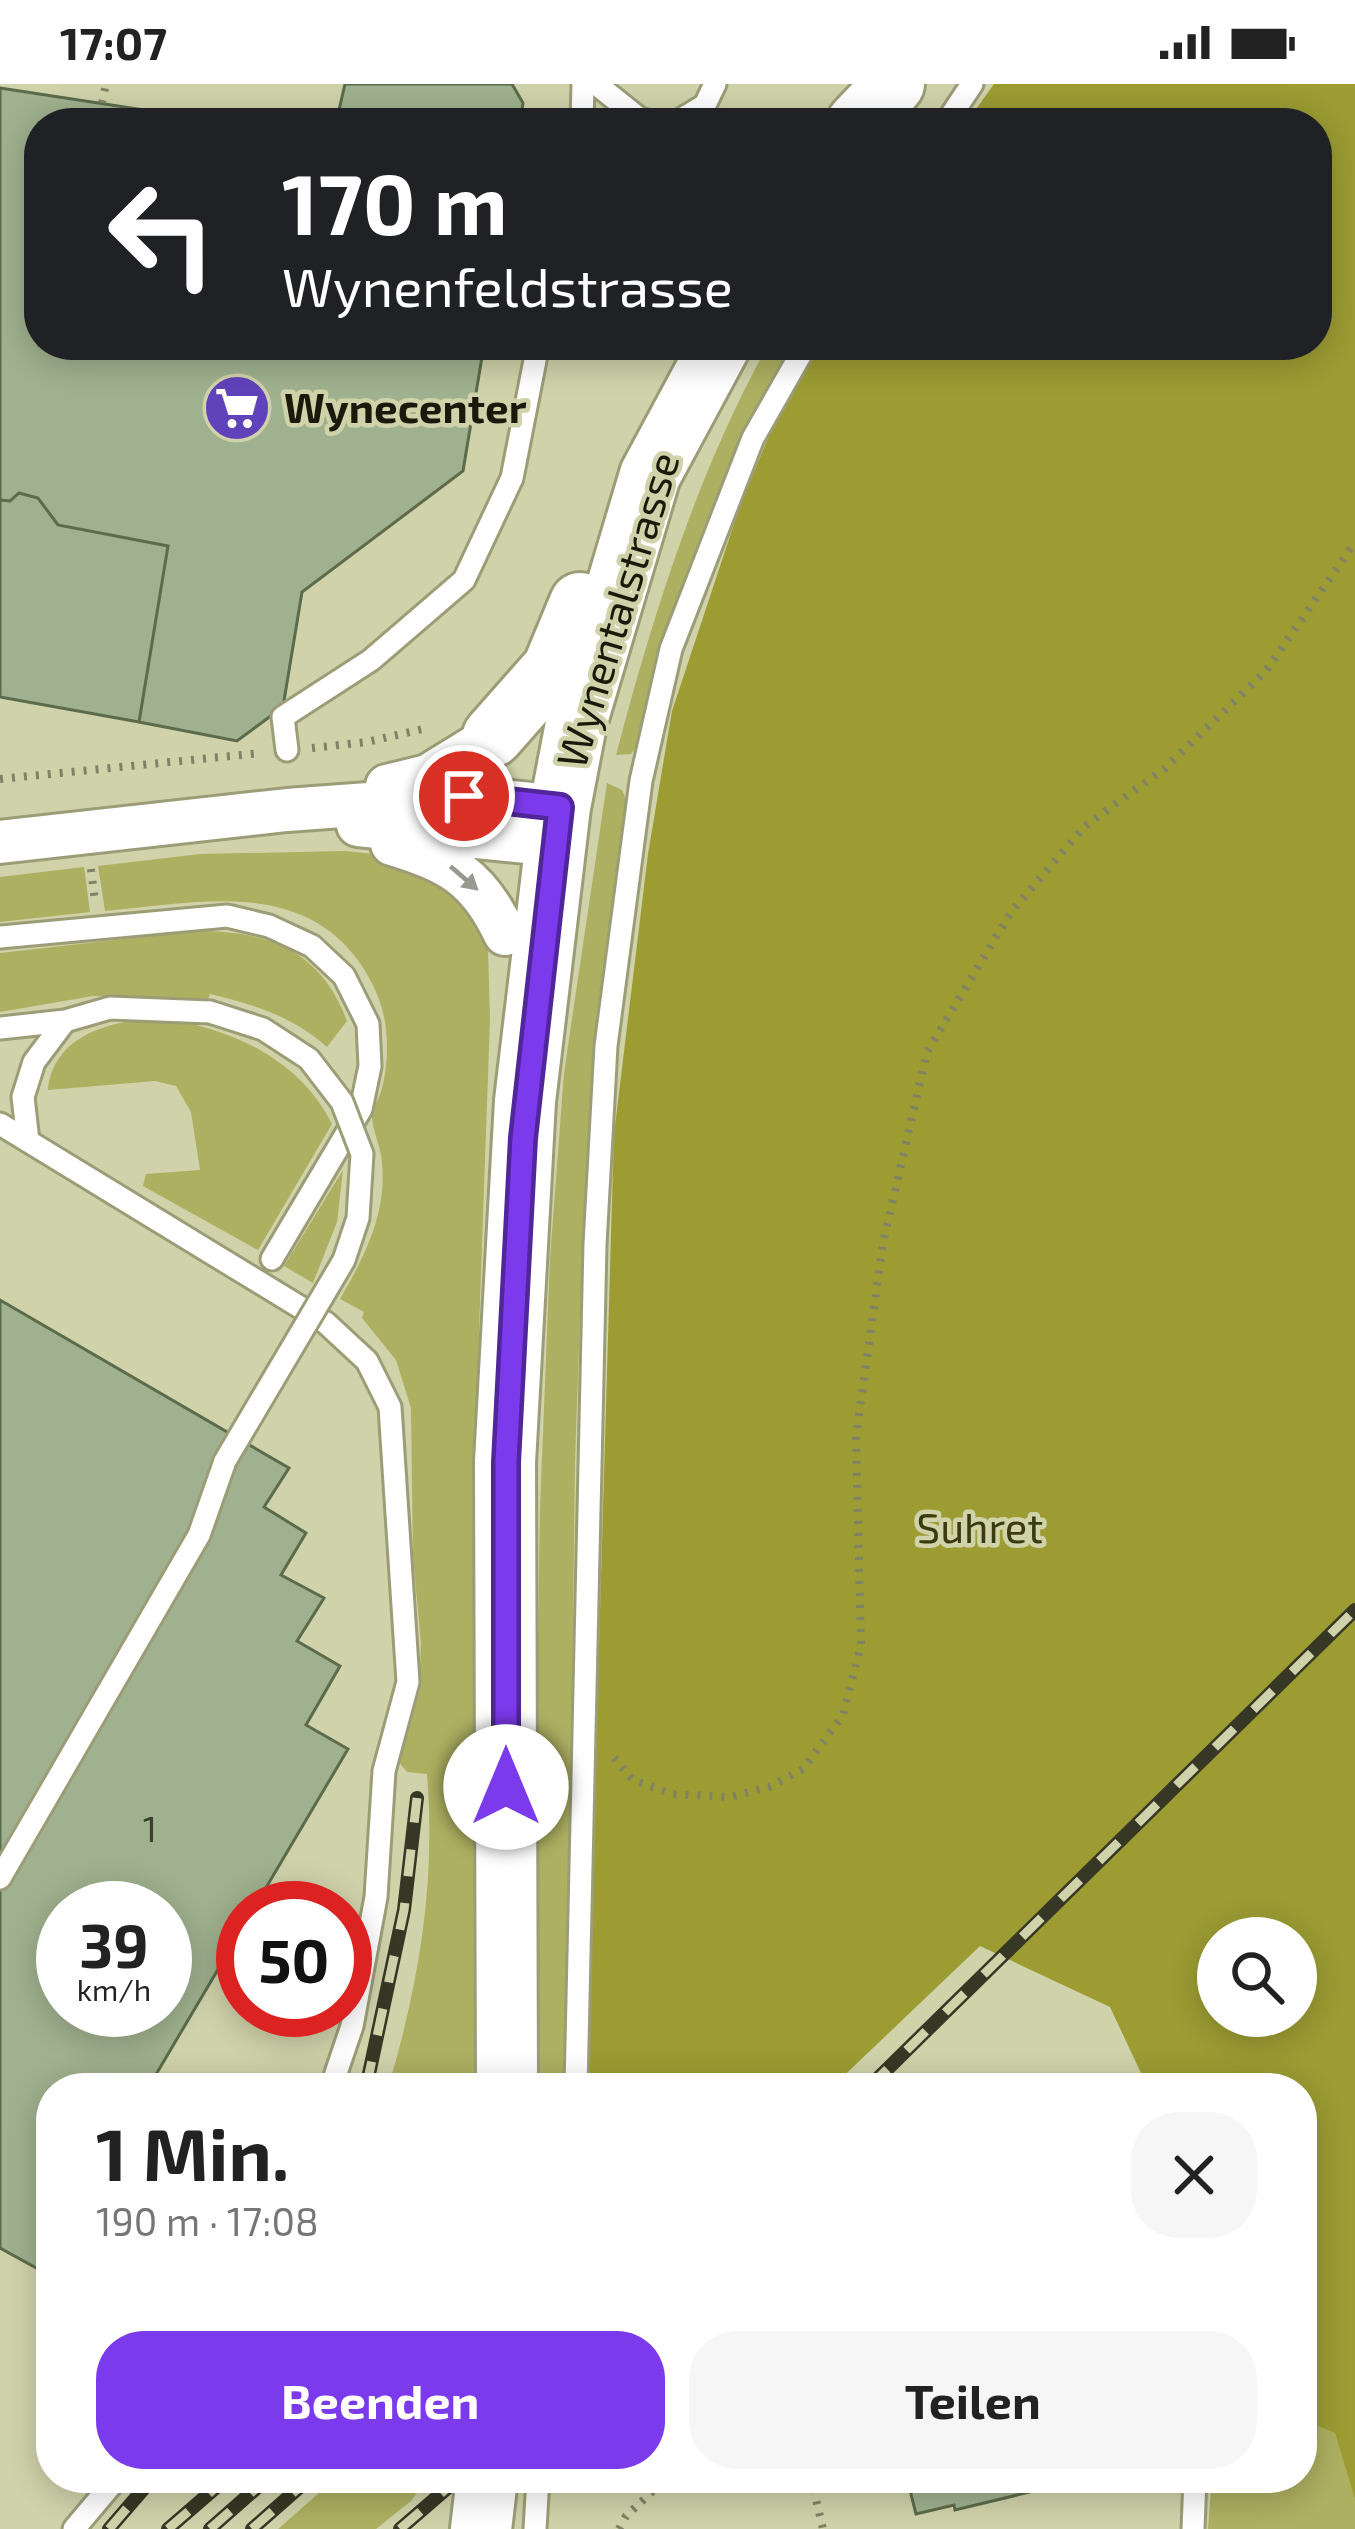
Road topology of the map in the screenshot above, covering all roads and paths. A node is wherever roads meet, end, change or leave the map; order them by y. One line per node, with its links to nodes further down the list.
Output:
1 (106, 84): 4 (path)
2 (596, 84): 5 (lane)
3 (896, 84): 6 (main road)
4 (102, 103)
5 (626, 108)
6 (871, 108)
7 (535, 360): 13 (lane)
8 (685, 360): 12 (main road, Wynentalstrasse)
9 (712, 360): 16 (main road, Wynentalstrasse)
10 (797, 360): 28 (lane)
11 (1355, 542): 28 (path)
12 (494, 736): 13 (path); 15 (street)
13 (287, 750): 14 (path)
14 (0, 779)
15 (304, 816): 16 (street); 17 (street); 20 (street, one-way to 20)
16 (559, 826): 24 (main road, Wynentalstrasse)
17 (87, 832): 18 (street); 19 (path)
18 (0, 842)
19 (98, 926): 21 (lane); 27 (lane)
20 (505, 934): 24 (main road, Wynentalstrasse)
21 (0, 937)
22 (65, 1021): 23 (lane); 26 (lane); 29 (lane, bridge)
23 (0, 1028)
24 (525, 1101): 31 (main road, Wynentalstrasse)
25 (0, 1124): 26 (lane)
26 (28, 1141): 30 (lane)
27 (272, 1259)
28 (582, 1720): 32 (lane)
29 (0, 1878)
30 (336, 2073)
31 (507, 2073)
32 (576, 2073)
33 (104, 2493): 39 (lane)
34 (485, 2493): 40 (main road)
35 (537, 2493): 41 (lane)
36 (651, 2493): 42 (path)
37 (815, 2493): 43 (path)
38 (1194, 2493): 44 (lane)
39 (74, 2529)
40 (481, 2529)
41 (535, 2529)
42 (619, 2529)
43 (823, 2529)
44 (1193, 2529)

